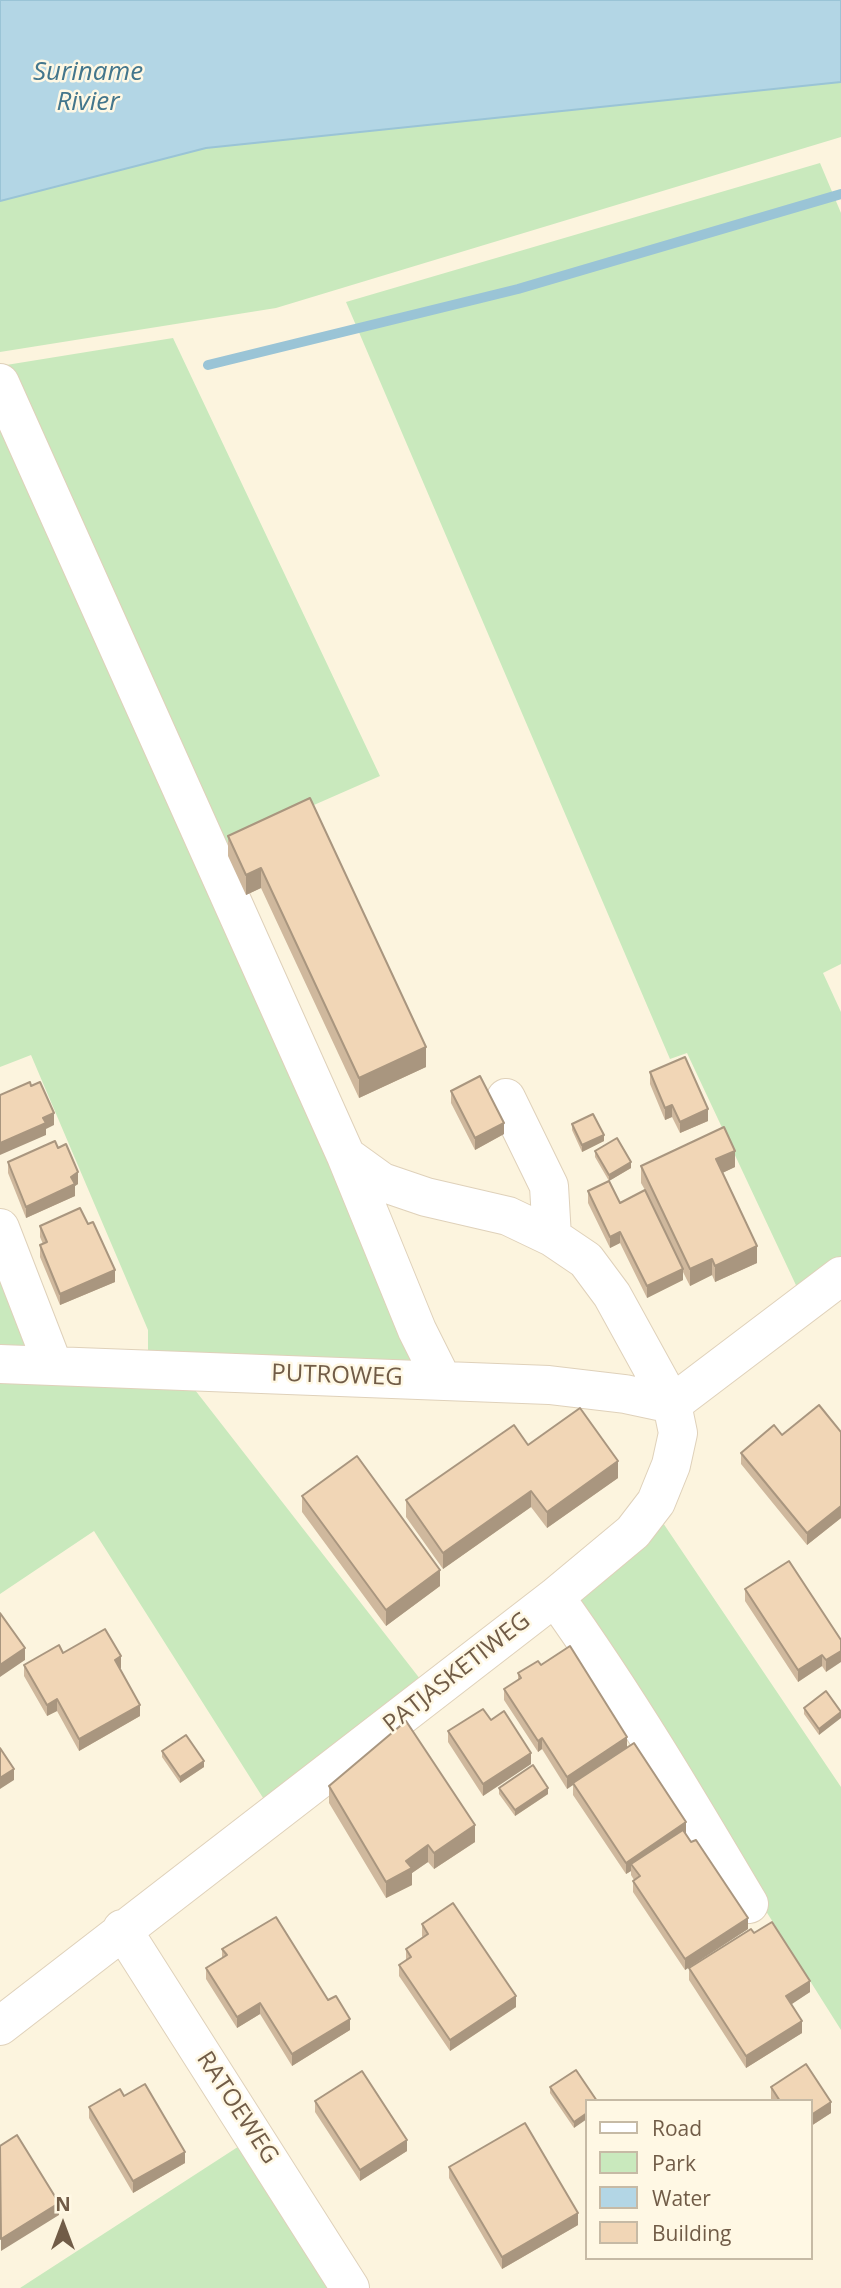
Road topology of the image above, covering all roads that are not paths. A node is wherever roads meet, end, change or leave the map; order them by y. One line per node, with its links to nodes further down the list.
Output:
1 (0, 383): 3 (street)
2 (506, 1098): 5 (street)
3 (346, 1156): 5 (street); 9 (street)
4 (0, 1228): 8 (street)
5 (552, 1237): 10 (street)
6 (841, 1276): 10 (street)
7 (0, 1364): 8 (street, PUTROWEG)
8 (53, 1365): 9 (street, PUTROWEG)
9 (442, 1380): 10 (street, PUTROWEG)
10 (672, 1404): 11 (street, PATJASKETIWEG)
11 (555, 1597): 12 (street); 13 (street, PATJASKETIWEG)
12 (748, 1904)
13 (122, 1928): 14 (street, PATJASKETIWEG); 15 (street, RATOEWEG)
14 (0, 2026)
15 (350, 2288)

